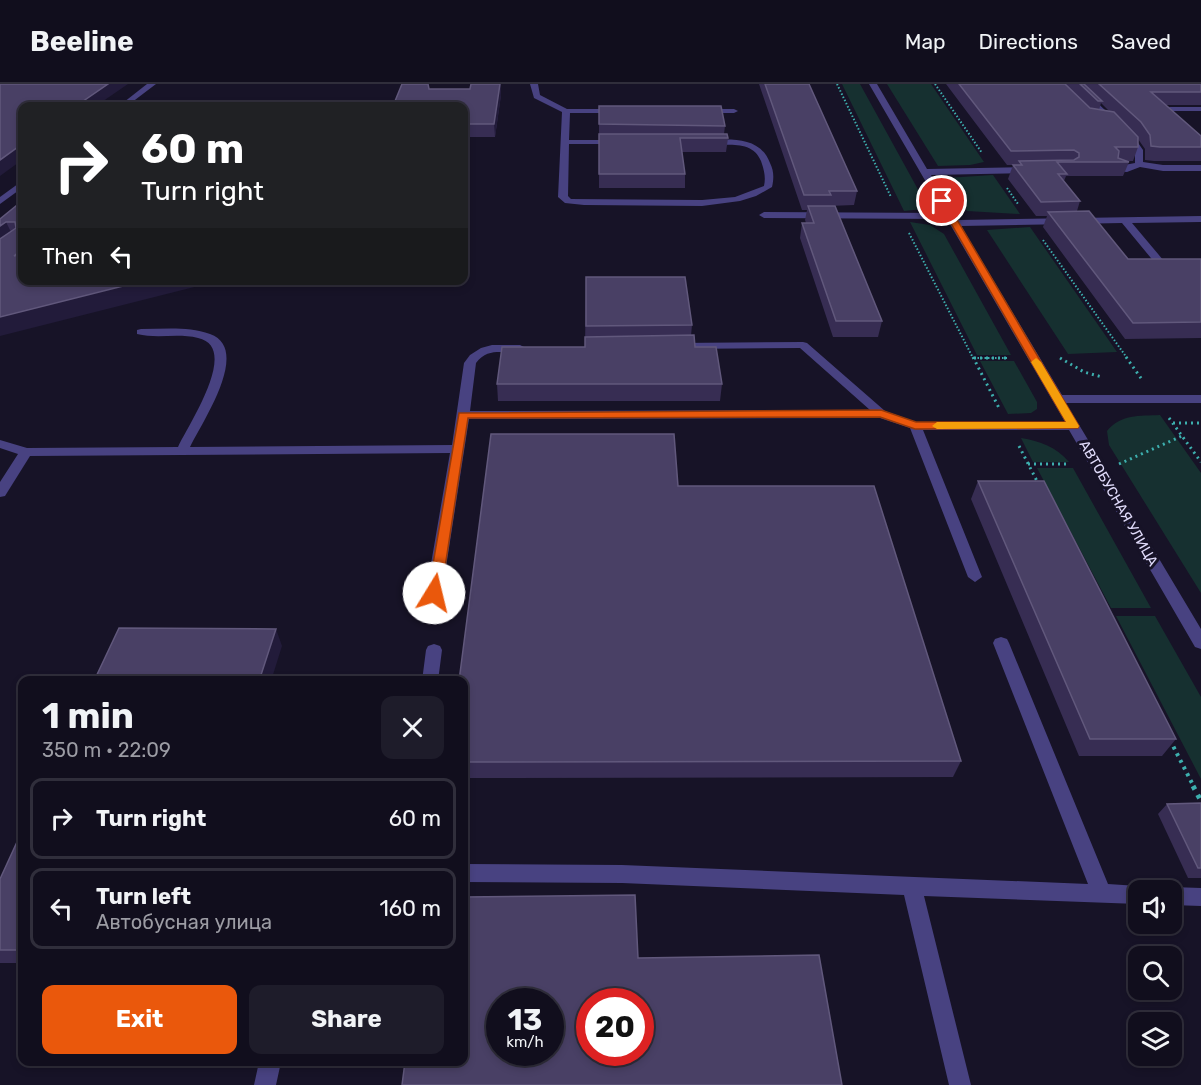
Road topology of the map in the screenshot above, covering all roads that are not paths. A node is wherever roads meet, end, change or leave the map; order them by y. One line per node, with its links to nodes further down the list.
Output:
1 (152, 84): 5 (street)
2 (534, 84): 8 (street)
3 (873, 84): 21 (street, АВТОБУСНАЯ УЛИЦА)
4 (1073, 84): 13 (street)
5 (128, 102)
6 (1170, 109): 7 (street)
7 (1201, 109)
8 (566, 111): 9 (street); 14 (street)
9 (626, 111)
10 (698, 111): 11 (street)
11 (734, 111)
12 (1096, 120): 13 (street)
13 (1111, 120): 17 (street)
14 (565, 142): 15 (street); 16 (street)
15 (625, 142)
16 (696, 142)
17 (1139, 164): 18 (street); 19 (street)
18 (1201, 168)
19 (1117, 169)
20 (1036, 170): 21 (street)
21 (925, 172): 27 (street, АВТОБУСНАЯ УЛИЦА)
22 (18, 187): 24 (street)
23 (0, 191): 24 (street)
24 (12, 192): 25 (street)
25 (0, 201)
26 (764, 215): 27 (street)
27 (952, 219): 28 (street); 34 (street, АВТОБУСНАЯ УЛИЦА)
28 (1124, 219): 29 (street); 30 (street)
29 (1201, 219)
30 (1164, 267)
31 (141, 332): 42 (street)
32 (660, 346): 36 (street)
33 (529, 347): 37 (street)
34 (1058, 399): 35 (street); 39 (street, АВТОБУСНАЯ УЛИЦА)
35 (1201, 399)
36 (881, 414): 37 (street); 38 (street)
37 (463, 415): 41 (street)
38 (915, 426): 39 (street); 45 (street)
39 (1074, 426): 48 (street, АВТОБУСНАЯ УЛИЦА)
40 (0, 444): 43 (street)
41 (457, 449): 42 (street); 46 (street)
42 (182, 451): 43 (street)
43 (26, 452): 44 (street)
44 (0, 493)
45 (975, 577)
46 (434, 593)
47 (1001, 643): 53 (street)
48 (1201, 643)
49 (434, 650): 50 (street)
50 (431, 676)
51 (468, 873): 52 (street)
52 (912, 886): 53 (street); 59 (street)
53 (1102, 893): 54 (street)
54 (1128, 894)
55 (1182, 896): 56 (street)
56 (1201, 897)
57 (269, 1066): 58 (street)
58 (265, 1085)
59 (960, 1085)

